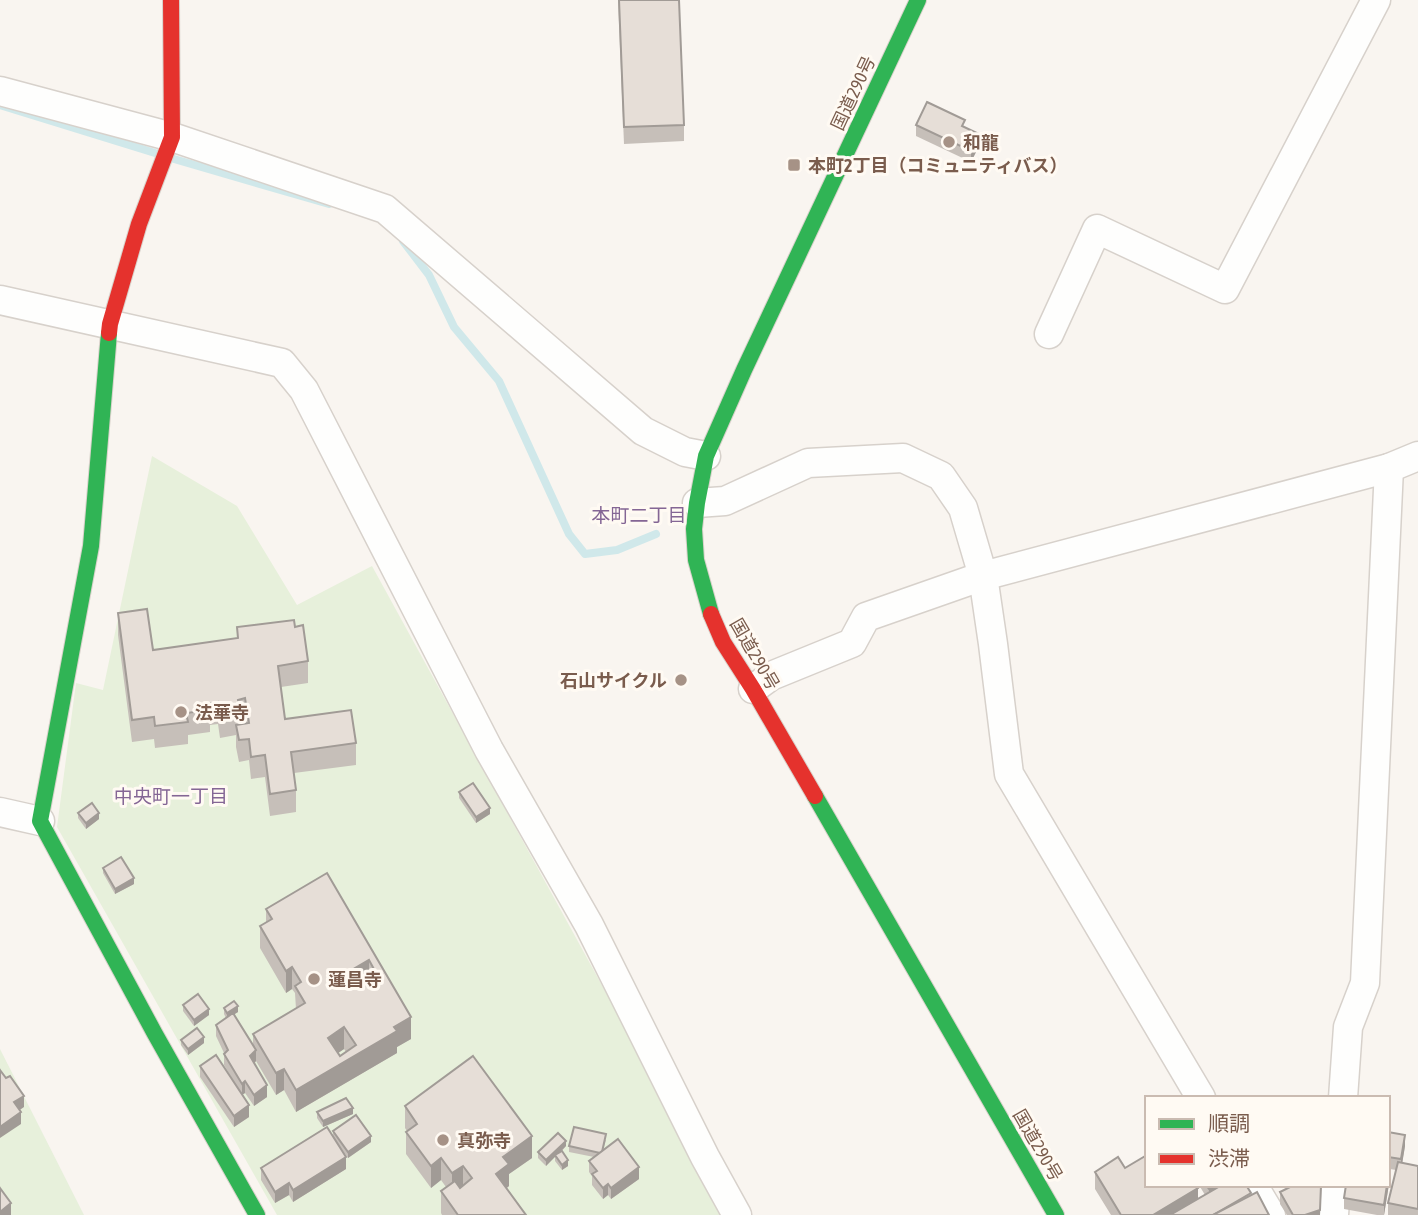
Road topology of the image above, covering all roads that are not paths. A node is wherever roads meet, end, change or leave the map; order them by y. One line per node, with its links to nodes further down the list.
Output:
1 (171, 0): 5 (main road)
2 (918, 0): 9 (main road, 国道290号)
3 (1376, 0): 8 (street)
4 (0, 91): 5 (street)
5 (172, 137): 7 (main road); 9 (street)
6 (0, 300): 7 (street)
7 (110, 324): 16 (main road); 22 (street)
8 (1049, 334)
9 (706, 456): 12 (main road, 国道290号)
10 (1418, 456): 11 (street)
11 (1389, 468): 13 (street); 18 (street)
12 (697, 503): 13 (street); 14 (main road, 国道290号)
13 (983, 576): 14 (street); 17 (street)
14 (753, 690): 23 (main road, 国道290号)
15 (0, 812): 16 (street)
16 (40, 821): 21 (main road)
17 (1200, 1096)
18 (1343, 1096)
19 (1254, 1187): 24 (street)
20 (1336, 1187): 25 (street)
21 (257, 1215)
22 (737, 1215)
23 (1056, 1215)
24 (1271, 1215)
25 (1334, 1215)

